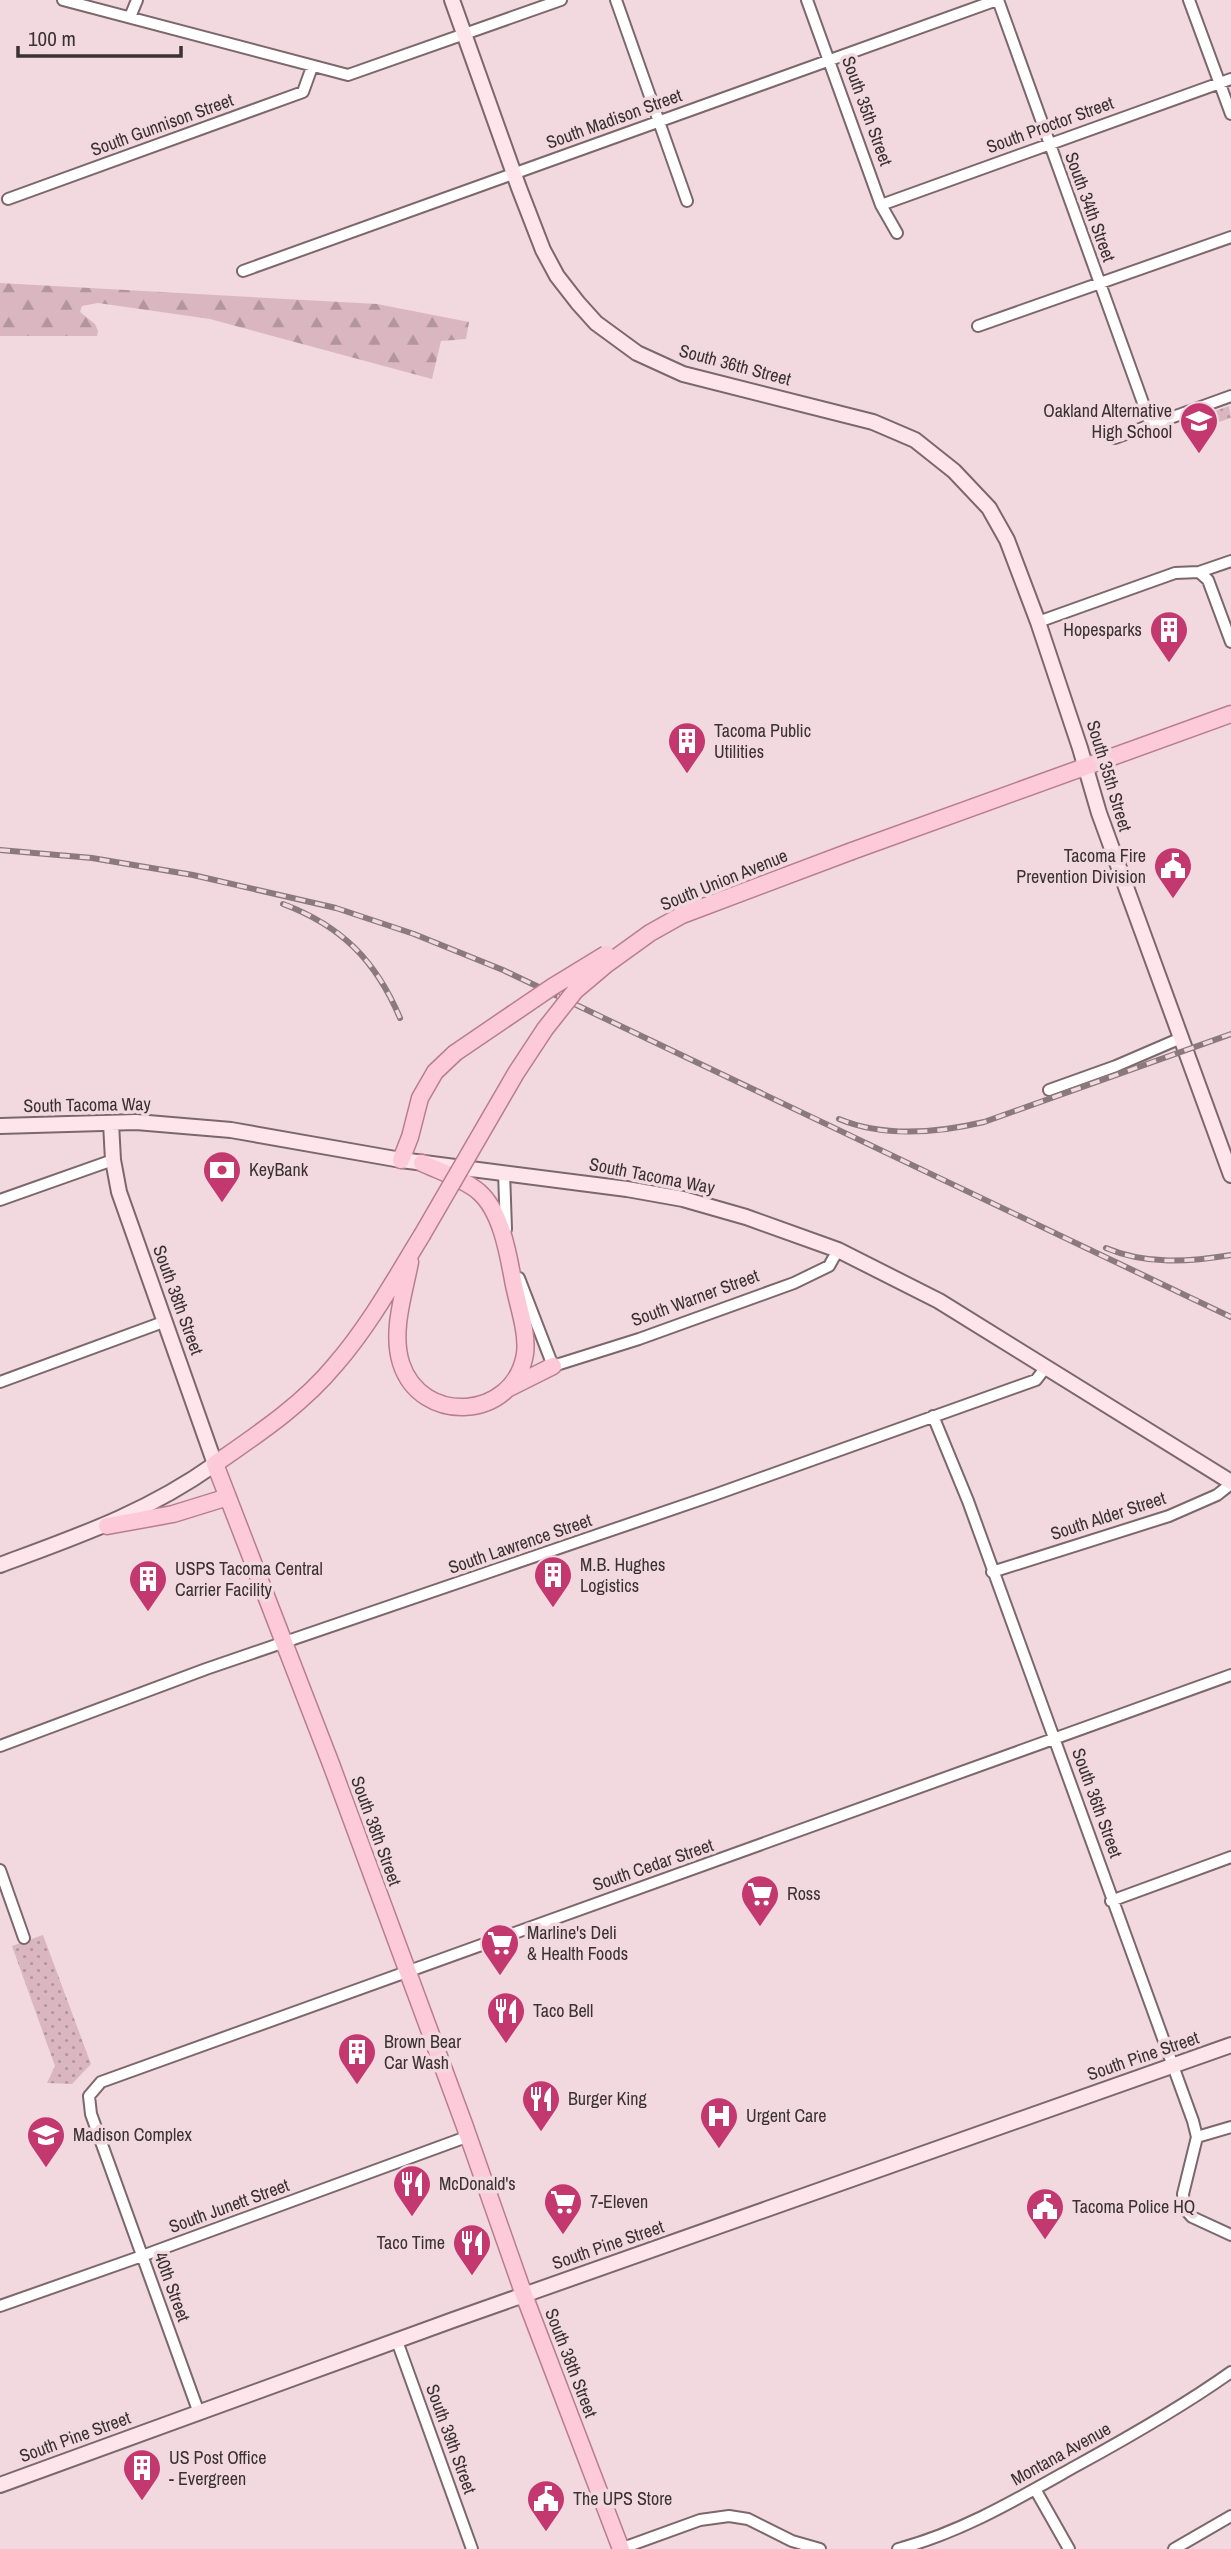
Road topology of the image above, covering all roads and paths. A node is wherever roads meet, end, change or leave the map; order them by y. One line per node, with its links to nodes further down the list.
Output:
1 (63, 0): 9 (street)
2 (137, 0): 9 (street)
3 (452, 0): 10 (main road, South 36th Street)
4 (561, 0): 10 (street)
5 (616, 0): 15 (street)
6 (807, 0): 11 (street, South 35th Street)
7 (998, 0): 11 (street, South Madison Street); 16 (street, South 34th Street)
8 (1189, 0): 13 (street)
9 (130, 16): 12 (street)
10 (465, 35): 12 (street); 17 (main road, South 36th Street)
11 (829, 61): 15 (street, South Madison Street); 20 (street, South 35th Street)
12 (312, 67): 18 (street, South Gunnison Street)
13 (1226, 81): 14 (street); 16 (street, South Proctor Street)
14 (1231, 114)
15 (660, 121): 17 (street, South Madison Street); 19 (street)
16 (1049, 144): 20 (street, South Proctor Street); 24 (street, South 34th Street)
17 (514, 175): 23 (street, South Madison Street); 29 (main road, South 36th Street)
18 (8, 199)
19 (687, 201)
20 (881, 205): 21 (street, South 35th Street)
21 (897, 233)
22 (1231, 237): 24 (street)
23 (243, 271)
24 (1100, 284): 25 (street); 27 (street, South 34th Street)
25 (978, 326)
26 (1231, 396): 27 (street)
27 (1151, 425): 28 (street)
28 (1115, 438)
29 (989, 508): 32 (main road, South 35th Street)
30 (1231, 561): 31 (street)
31 (1199, 572): 32 (street); 33 (street)
32 (1038, 622): 35 (main road, South 35th Street)
33 (1231, 642)
34 (1231, 713): 35 (main road, South Union Avenue)
35 (1085, 766): 36 (main road, South Union Avenue, bridge); 37 (main road, South 35th Street)
36 (649, 933): 42 (main road, bridge); 49 (main road, South Union Avenue, bridge)
37 (1181, 1038): 38 (street); 45 (main road, South 35th Street)
38 (1049, 1090)
39 (111, 1123): 40 (main road, South Tacoma Way); 41 (main road, South 38th Street); 42 (main road, South Tacoma Way)
40 (0, 1126)
41 (113, 1160): 46 (street); 50 (main road, South 38th Street)
42 (401, 1160): 43 (main road, South Tacoma Way)
43 (422, 1163): 44 (main road, South Tacoma Way); 47 (main road)
44 (504, 1172): 47 (street); 48 (main road, South Tacoma Way)
45 (1231, 1175)
46 (0, 1200)
47 (507, 1247): 51 (street); 54 (main road)
48 (838, 1250): 51 (street, South Warner Street); 52 (main road, South Tacoma Way)
49 (411, 1253): 54 (main road); 56 (main road, South Union Avenue)
50 (166, 1321): 53 (street); 56 (main road, South 38th Street)
51 (553, 1366): 54 (main road)
52 (1046, 1367): 55 (street, South Lawrence Street); 57 (main road, South Tacoma Way)
53 (0, 1382)
54 (509, 1388)
55 (933, 1416): 61 (street, South 36th Street); 62 (street, South Lawrence Street)
56 (215, 1464): 58 (main road, South 38th Street); 59 (main road)
57 (1231, 1483): 61 (street, South Alder Street)
58 (228, 1497): 59 (main road); 62 (main road, South 38th Street)
59 (107, 1525): 60 (main road)
60 (0, 1565)
61 (992, 1572): 64 (street, South 36th Street)
62 (284, 1643): 65 (street, South Lawrence Street); 70 (main road, South 38th Street)
63 (1231, 1675): 64 (street, South Cedar Street)
64 (1053, 1739): 68 (street, South 36th Street); 70 (street, South Cedar Street)
65 (0, 1746)
66 (1231, 1857): 68 (street)
67 (0, 1870): 69 (street)
68 (1111, 1901): 72 (street, South 36th Street)
69 (24, 1938)
70 (406, 1970): 73 (street, South Cedar Street); 75 (main road, South 38th Street)
71 (1231, 2045): 72 (main road, South Pine Street)
72 (1172, 2066): 76 (street, South 36th Street); 79 (main road, South Pine Street)
73 (91, 2093): 78 (street, 40th Street)
74 (1231, 2127): 76 (street)
75 (469, 2136): 78 (street, South Junett Street); 79 (main road, South 38th Street)
76 (1196, 2137): 77 (street, South 36th Street)
77 (1231, 2235)
78 (142, 2256): 80 (street, South Junett Street); 83 (street, 40th Street)
79 (524, 2295): 81 (main road, South Pine Street); 88 (main road, South 38th Street)
80 (0, 2306)
81 (397, 2341): 83 (main road, South Pine Street); 87 (street, South 39th Street)
82 (1231, 2372): 85 (street, Montana Avenue)
83 (199, 2413): 84 (main road, South Pine Street)
84 (0, 2485)
85 (1035, 2489): 90 (street, Montana Avenue); 91 (street)
86 (1231, 2516): 92 (street)
87 (472, 2549)
88 (620, 2549): 89 (street)
89 (820, 2549)
90 (898, 2549)
91 (1069, 2549)
92 (1174, 2549)

